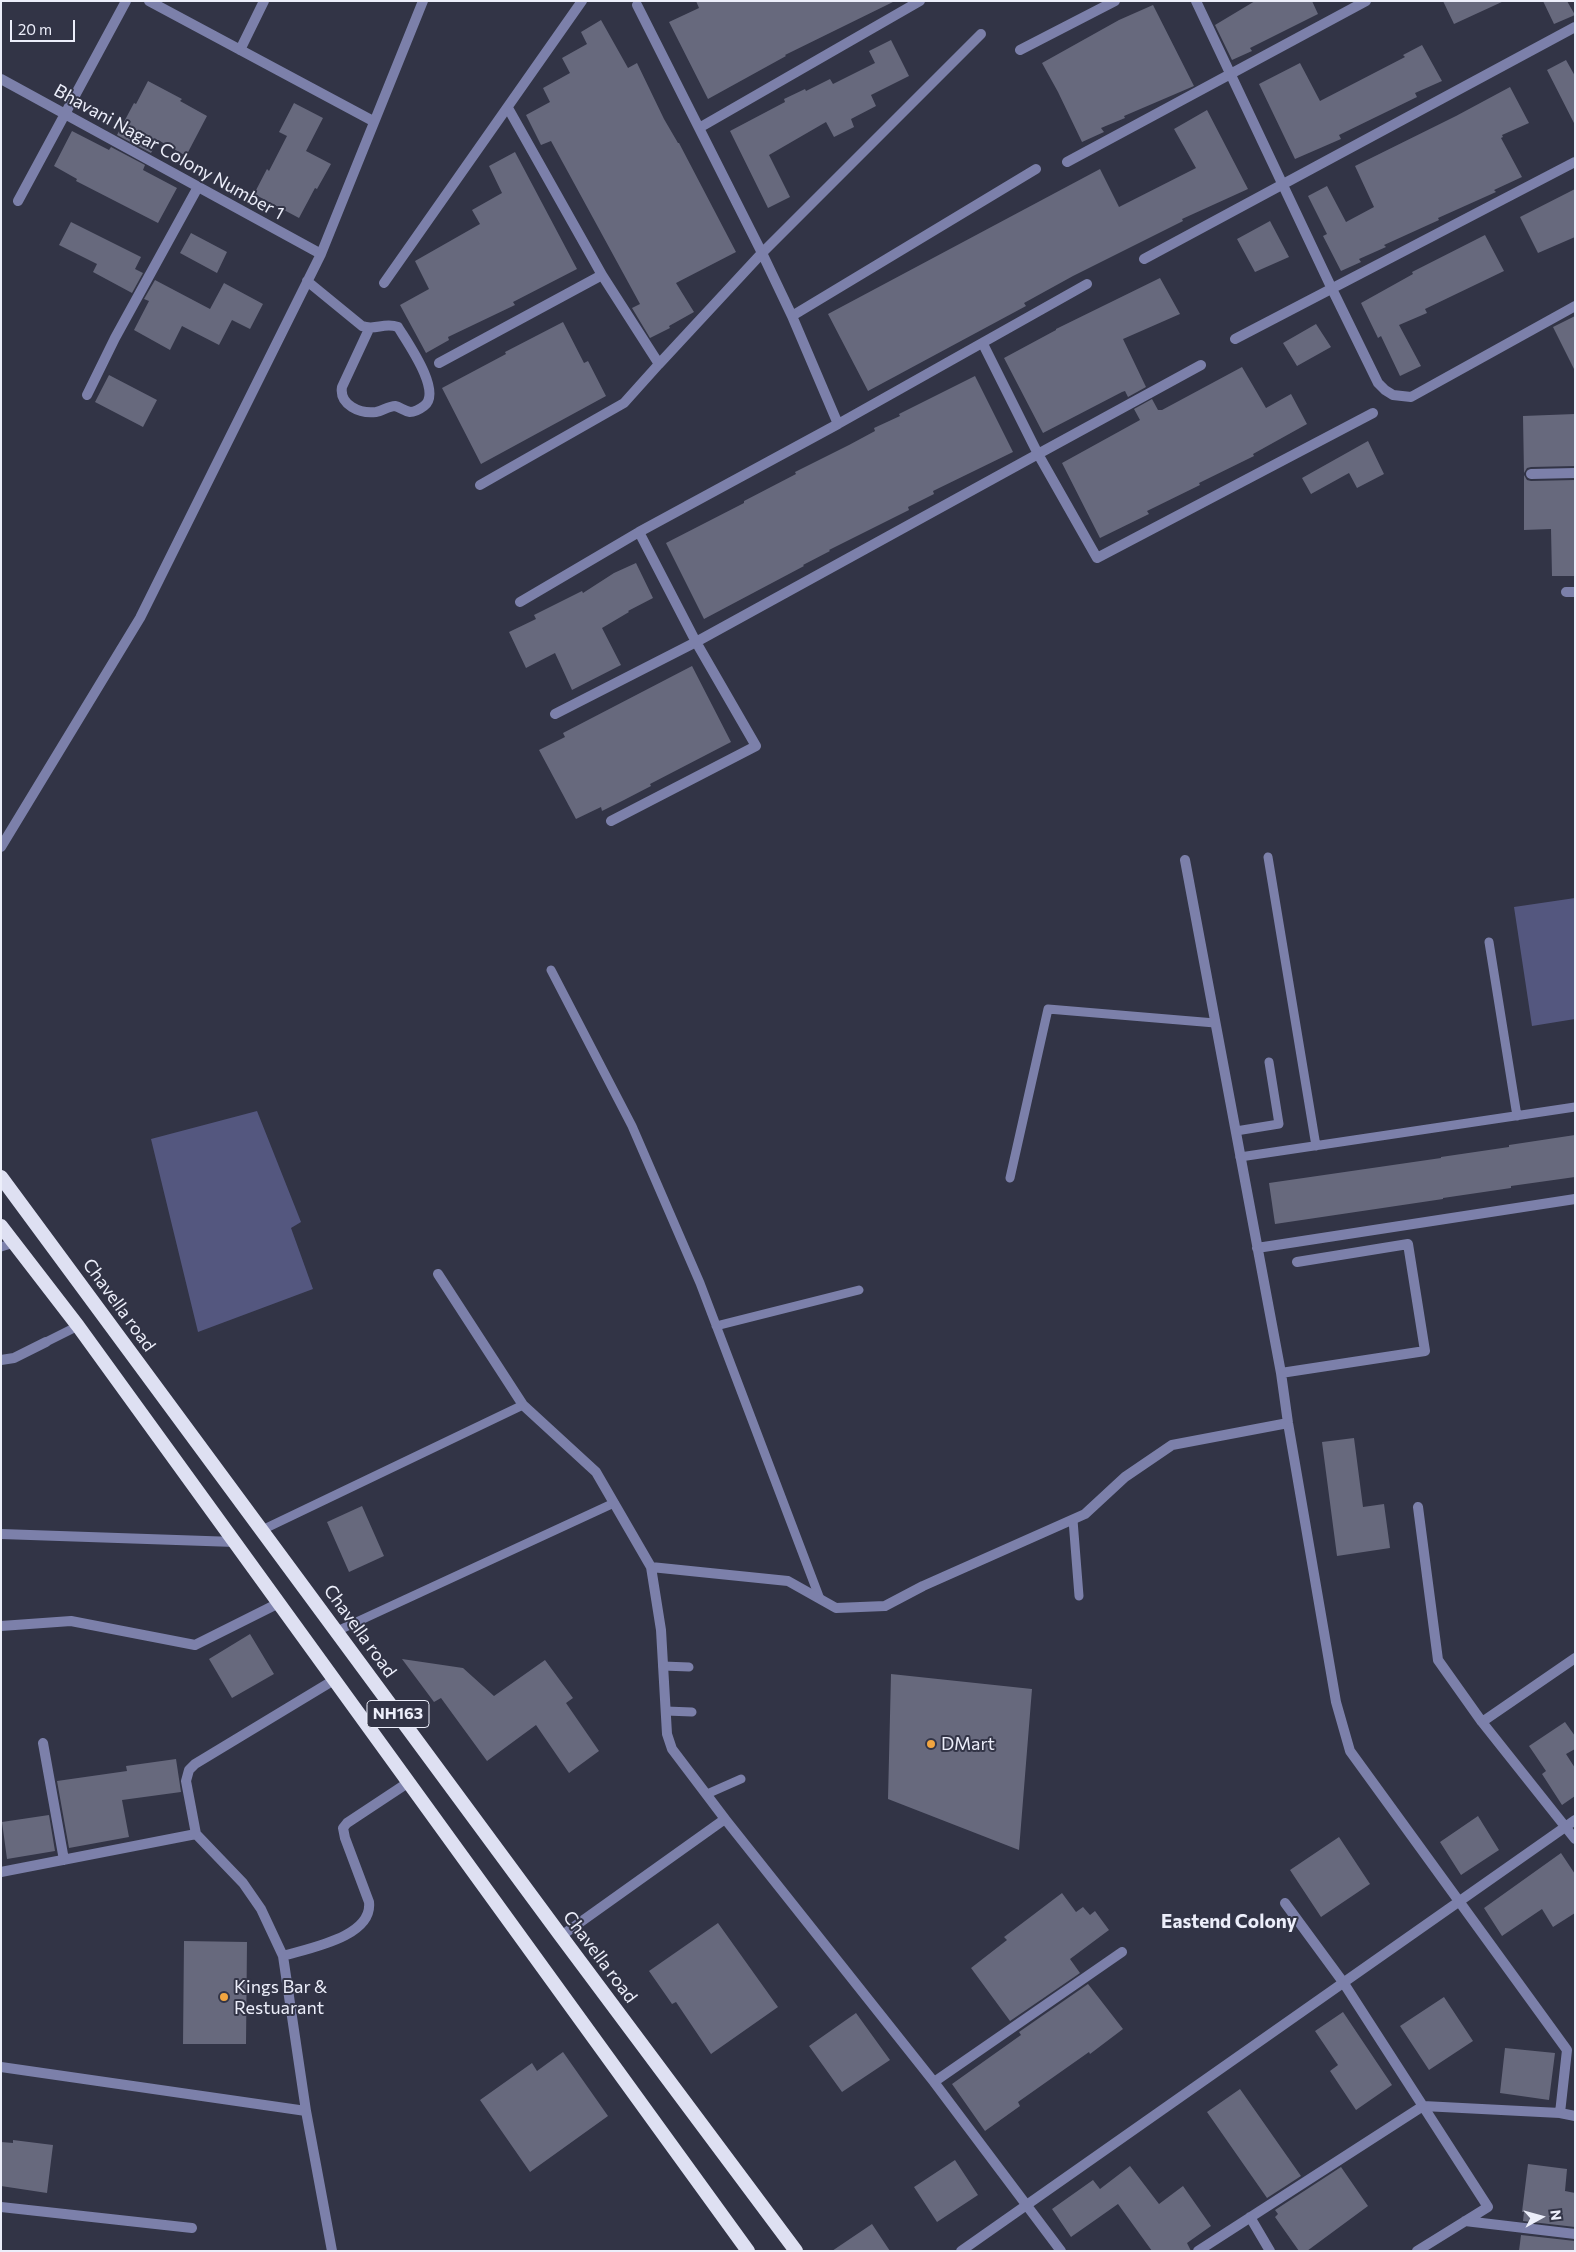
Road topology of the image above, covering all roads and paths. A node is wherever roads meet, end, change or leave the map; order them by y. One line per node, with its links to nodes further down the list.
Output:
1 (126, 1): 18 (street)
2 (149, 1): 13 (street)
3 (264, 1): 13 (street)
4 (423, 1): 19 (street)
5 (582, 1): 17 (street)
6 (920, 1): 20 (street)
7 (1115, 1): 14 (street)
8 (1196, 1): 15 (street)
9 (1366, 1): 15 (street)
10 (639, 2): 20 (street)
11 (1575, 27): 24 (street)
12 (981, 34): 27 (street)
13 (240, 50): 19 (street)
14 (1020, 50)
15 (1231, 74): 21 (street); 24 (street)
16 (1, 79): 18 (street, Bhavani Nagar Colony Number 1)
17 (508, 108): 30 (street); 32 (street)
18 (65, 114): 25 (street, Bhavani Nagar Colony Number 1); 26 (street)
19 (373, 121): 28 (street)
20 (699, 128): 27 (street)
21 (1067, 162)
22 (1575, 162): 34 (street)
23 (1036, 169): 36 (street)
24 (1282, 184): 29 (street); 34 (street)
25 (198, 187): 28 (street, Bhavani Nagar Colony Number 1); 43 (street)
26 (18, 201)
27 (762, 253): 36 (street); 41 (street)
28 (321, 254): 31 (street)
29 (1144, 259)
30 (602, 275): 40 (street); 41 (street)
31 (307, 281): 37 (street); 55 (street)
32 (384, 283)
33 (1086, 284): 39 (street)
34 (1332, 289): 35 (street); 38 (street)
35 (1575, 306)
36 (792, 316): 45 (street)
37 (370, 329): 37 (street)
38 (1235, 339)
39 (983, 344): 45 (street); 46 (street)
40 (440, 363)
41 (659, 364): 49 (street)
42 (1201, 365): 46 (street)
43 (87, 395)
44 (1373, 412): 46 (street)
45 (838, 424): 50 (street)
46 (1038, 454): 52 (street)
47 (1575, 473): 48 (street)
48 (1531, 474)
49 (480, 486)
50 (639, 532): 51 (street); 52 (street)
51 (520, 602)
52 (696, 642): 53 (street); 54 (street)
53 (554, 714)
54 (611, 821)
55 (1, 846)
56 (1268, 857): 65 (lane)
57 (1185, 860): 60 (street)
58 (1489, 942): 63 (lane)
59 (551, 970): 77 (lane)
60 (1215, 1023): 64 (street); 68 (lane)
61 (1269, 1062): 64 (lane)
62 (1575, 1107): 63 (lane)
63 (1517, 1116): 65 (lane)
64 (1236, 1131): 66 (street)
65 (1316, 1146): 66 (lane)
66 (1240, 1157): 72 (street)
67 (1, 1177): 86 (highway, Chavella road / NH163)
68 (1010, 1178)
69 (1575, 1198): 72 (street)
70 (1, 1226): 71 (highway, NH163)
71 (8, 1245): 76 (highway, NH163)
72 (1257, 1248): 80 (street)
73 (1297, 1262): 80 (street)
74 (438, 1274): 81 (street)
75 (859, 1290): 77 (lane)
76 (78, 1326): 78 (lane); 88 (highway, NH163)
77 (716, 1326): 91 (lane)
78 (46, 1342): 79 (street)
79 (1, 1360)
80 (1281, 1373): 82 (street)
81 (523, 1404): 83 (street); 86 (lane)
82 (1288, 1424): 85 (street); 113 (street)
83 (614, 1503): 89 (street); 94 (lane)
84 (1418, 1507): 101 (street)
85 (1073, 1520): 90 (lane); 91 (street)
86 (262, 1530): 94 (highway, Chavella road / NH163)
87 (1, 1534): 88 (street)
88 (235, 1542): 92 (highway, NH163)
89 (651, 1566): 91 (street); 96 (street)
90 (1079, 1596)
91 (820, 1599)
92 (279, 1603): 93 (street); 98 (highway, NH163)
93 (1, 1626)
94 (337, 1631): 115 (highway, Chavella road / NH163)
95 (1575, 1658): 101 (street)
96 (663, 1666): 97 (lane); 99 (street)
97 (689, 1667)
98 (334, 1680): 104 (highway, NH163); 109 (street)
99 (666, 1711): 100 (lane); 105 (street)
100 (692, 1712)
101 (1482, 1722): 108 (street)
102 (44, 1743): 111 (street)
103 (741, 1779): 105 (lane)
104 (409, 1782): 117 (street); 132 (highway, NH163)
105 (707, 1794): 106 (street)
106 (725, 1819): 115 (street); 120 (street)
107 (1575, 1820): 108 (street)
108 (1565, 1826): 110 (street); 113 (street)
109 (196, 1834): 111 (street); 117 (street)
110 (1575, 1839)
111 (64, 1860): 112 (street)
112 (1, 1872)
113 (1458, 1901): 118 (street); 123 (street)
114 (1285, 1902): 118 (street)
115 (561, 1936): 133 (highway, Chavella road / NH163)
116 (1122, 1952): 120 (street)
117 (283, 1956): 122 (street)
118 (1343, 1982): 121 (street); 125 (street)
119 (1, 2067): 122 (street)
120 (934, 2082): 125 (street)
121 (1423, 2106): 123 (street); 127 (street); 128 (street)
122 (306, 2111): 131 (street)
123 (1560, 2113): 124 (street)
124 (1575, 2116)
125 (1024, 2204): 134 (street); 135 (street)
126 (1, 2207): 129 (street)
127 (1250, 2217): 136 (street); 137 (street)
128 (1465, 2220): 130 (street); 138 (street)
129 (192, 2228)
130 (1575, 2234)
131 (332, 2251)
132 (748, 2251)
133 (796, 2251)
134 (961, 2251)
135 (1061, 2251)
136 (1198, 2251)
137 (1270, 2251)
138 (1417, 2251)

